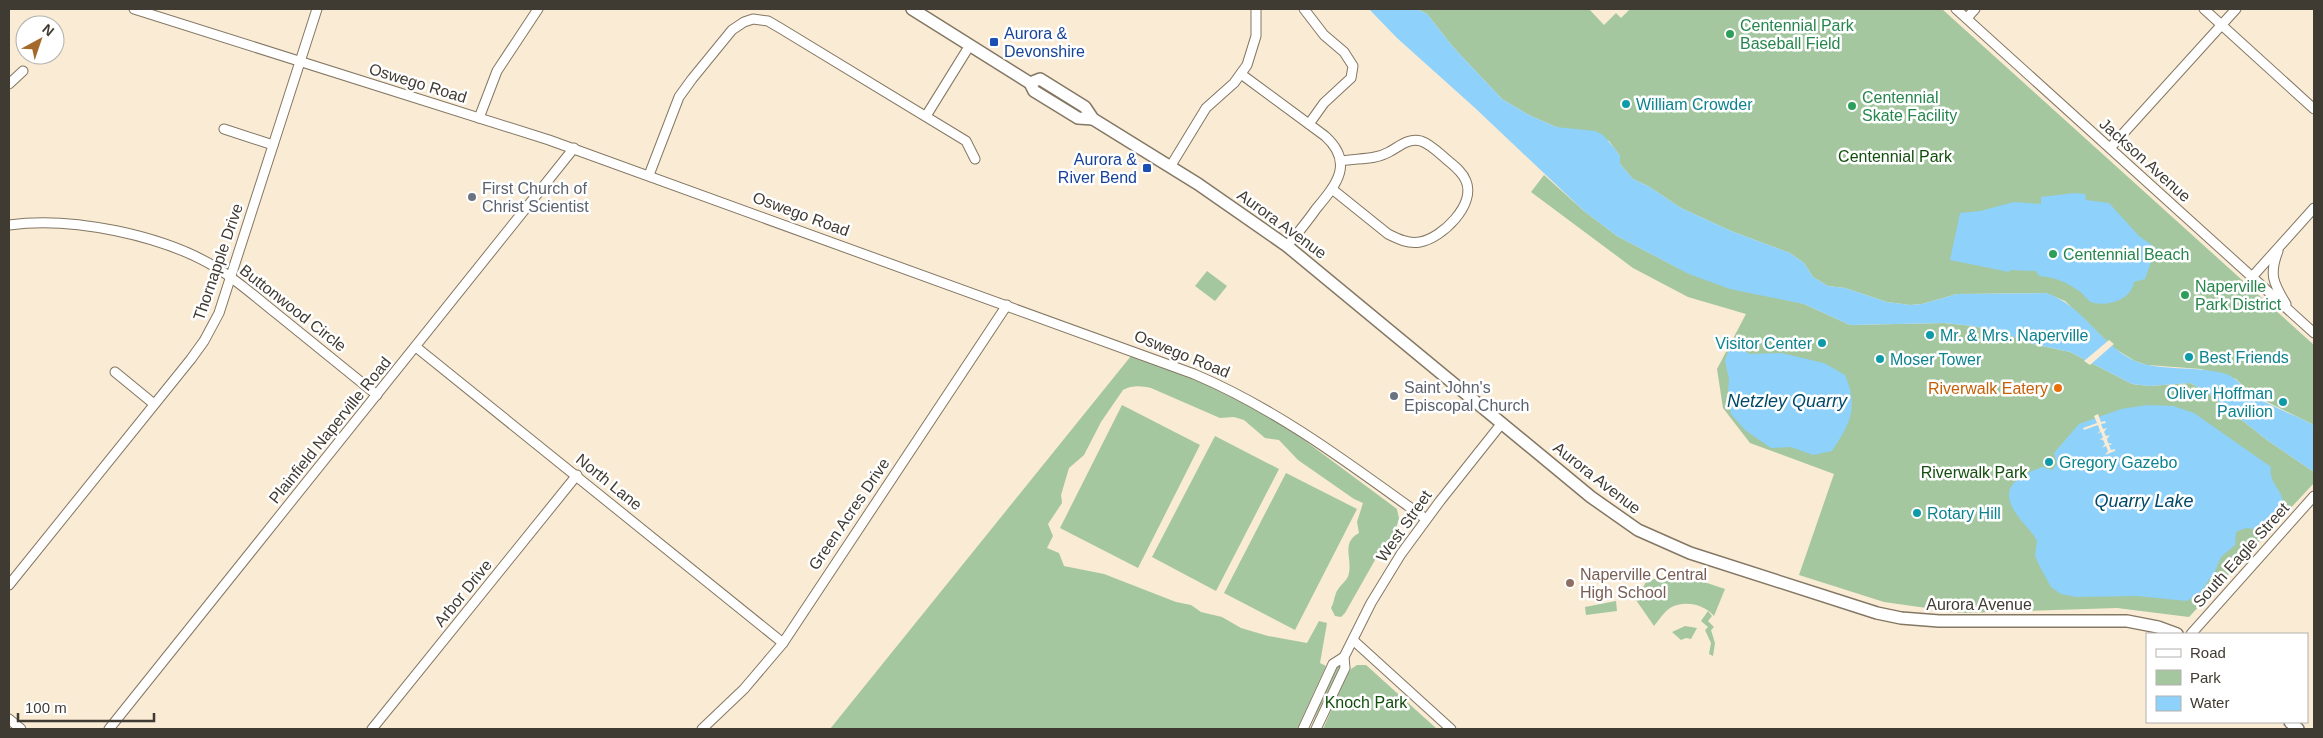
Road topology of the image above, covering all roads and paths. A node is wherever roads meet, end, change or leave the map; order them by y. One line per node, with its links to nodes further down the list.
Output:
1 (134, 9): 14 (street, Oswego Road)
2 (317, 9): 14 (street, Thornapple Drive)
3 (538, 9): 20 (street)
4 (912, 9): 13 (main road, Aurora Avenue)
5 (1256, 9): 16 (street)
6 (1304, 9): 21 (street)
7 (1956, 9): 11 (street, Jackson Avenue)
8 (1974, 9): 11 (street)
9 (2204, 9): 12 (street)
10 (2236, 9): 12 (street)
11 (1967, 18): 25 (street, Jackson Avenue)
12 (2222, 25): 18 (street); 25 (street)
13 (970, 45): 19 (street); 28 (main road, Aurora Avenue)
14 (299, 61): 20 (street, Oswego Road); 23 (street, Thornapple Drive)
15 (23, 71): 17 (street)
16 (1241, 74): 21 (street); 28 (street)
17 (9, 84)
18 (2314, 109)
19 (926, 116): 26 (street); 29 (street)
20 (480, 118): 24 (street, Oswego Road)
21 (1309, 124): 27 (street)
22 (224, 129): 23 (street)
23 (273, 145): 36 (street, Thornapple Drive)
24 (574, 148): 29 (street, Oswego Road); 40 (street, Plainfield Naperville Road)
25 (2110, 148): 35 (street, Jackson Avenue)
26 (975, 159)
27 (1341, 161): 30 (street); 30 (street)
28 (1170, 166): 33 (main road, Aurora Avenue)
29 (649, 175): 37 (street, Oswego Road)
30 (1332, 189): 33 (street)
31 (2314, 208): 34 (street)
32 (9, 225): 36 (street, Buttonwood Circle)
33 (1287, 246): 44 (main road, Aurora Avenue)
34 (2280, 246): 35 (street); 38 (street)
35 (2252, 277): 38 (street, Jackson Avenue)
36 (230, 278): 42 (street, Buttonwood Circle); 43 (street, Thornapple Drive)
37 (1007, 305): 47 (street, Oswego Road); 52 (street, Green Acres Drive)
38 (2292, 312): 39 (street, Jackson Avenue)
39 (2314, 333)
40 (416, 347): 42 (street, Plainfield Naperville Road); 45 (street, North Lane)
41 (114, 372): 43 (street)
42 (377, 395): 56 (street, Plainfield Naperville Road)
43 (154, 404): 48 (street, Thornapple Drive)
44 (1502, 423): 47 (street, West Street); 49 (main road, Aurora Avenue)
45 (577, 475): 52 (street, North Lane); 57 (street, Arbor Drive)
46 (2314, 496): 50 (street, South Eagle Street)
47 (1426, 519): 51 (street, West Street)
48 (9, 585)
49 (2174, 633)
50 (2192, 633)
51 (1353, 640): 53 (street, West Street); 61 (street)
52 (783, 643): 58 (street, Green Acres Drive)
53 (1344, 657): 59 (street, West Street); 60 (street, West Street)
54 (9, 720): 55 (street)
55 (21, 729)
56 (109, 729)
57 (372, 729)
58 (702, 729)
59 (1303, 729)
60 (1316, 729)
61 (1451, 729)

